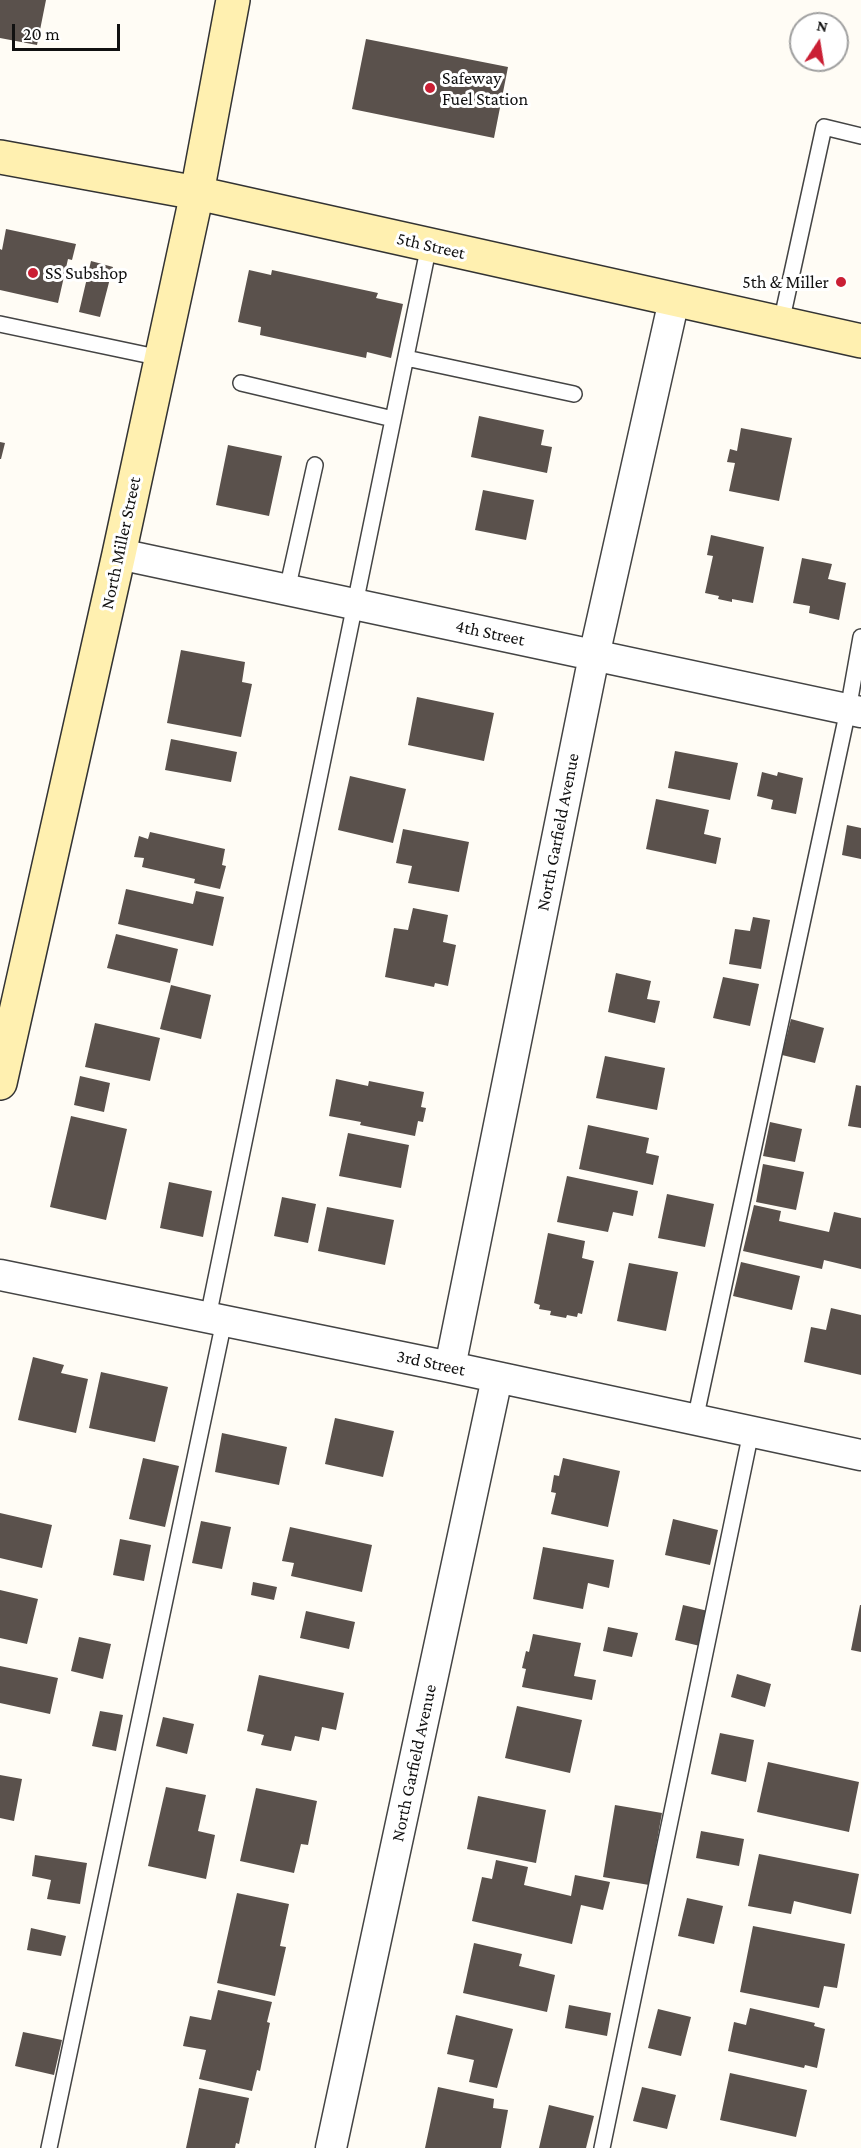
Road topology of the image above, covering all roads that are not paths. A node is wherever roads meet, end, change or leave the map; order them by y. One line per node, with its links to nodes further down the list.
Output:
1 (233, 0): 4 (main road, North Miller Street)
2 (861, 136): 7 (lane)
3 (0, 158): 4 (main road, 5th Street)
4 (197, 193): 5 (main road, 5th Street); 10 (main road, North Miller Street)
5 (429, 245): 6 (main road, 5th Street); 11 (lane)
6 (674, 300): 7 (main road, 5th Street); 20 (street, North Garfield Avenue)
7 (781, 323): 9 (main road, 5th Street)
8 (0, 324): 10 (lane)
9 (861, 340)
10 (161, 358): 16 (main road, North Miller Street)
11 (406, 358): 13 (lane); 14 (lane)
12 (241, 383): 14 (lane)
13 (574, 394)
14 (393, 418): 18 (lane)
15 (315, 465): 17 (lane)
16 (119, 554): 17 (street, 4th Street); 22 (main road, North Miller Street)
17 (287, 590): 18 (street, 4th Street)
18 (355, 604): 20 (street, 4th Street); 24 (lane)
19 (861, 637): 21 (lane)
20 (594, 656): 21 (street, 4th Street); 25 (street, North Garfield Avenue)
21 (854, 711): 27 (lane)
22 (0, 1083)
23 (0, 1275): 24 (street, 3rd Street)
24 (216, 1319): 25 (street, 3rd Street); 30 (lane)
25 (450, 1367): 26 (street, 3rd Street)
26 (497, 1378): 27 (street, 3rd Street); 31 (street, North Garfield Avenue)
27 (695, 1420): 28 (street, 3rd Street)
28 (751, 1432): 29 (street, 3rd Street); 32 (lane)
29 (861, 1455)
30 (49, 2148)
31 (331, 2148)
32 (602, 2148)

